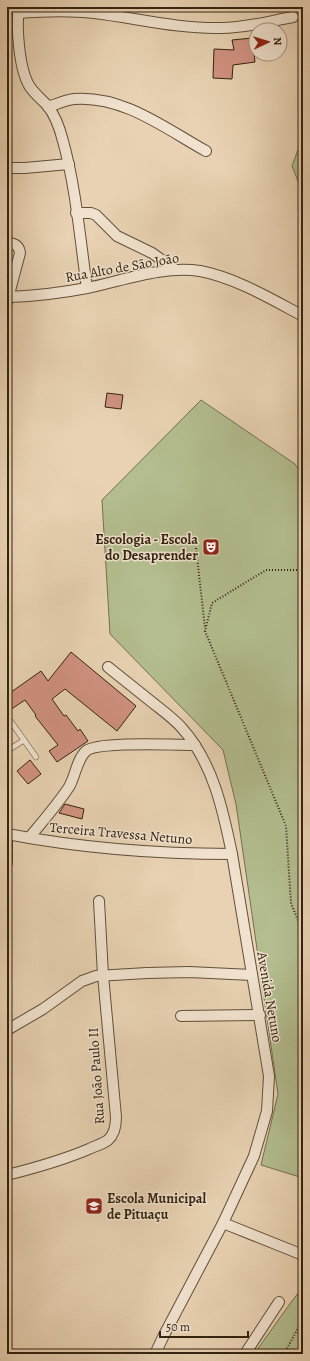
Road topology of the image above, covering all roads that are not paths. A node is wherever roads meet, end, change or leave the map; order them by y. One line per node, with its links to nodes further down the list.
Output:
1 (19, 10): 2 (street); 3 (street)
2 (293, 17)
3 (48, 107): 4 (street); 5 (street)
4 (206, 151)
5 (69, 164): 6 (street); 7 (street)
6 (7, 168)
7 (76, 213): 9 (street); 10 (street)
8 (7, 242): 11 (street)
9 (176, 270): 10 (street, Rua Alto de São João); 12 (street, Rua Alto de São João)
10 (87, 288): 11 (street, Rua Alto de São João)
11 (8, 300)
12 (303, 316)
13 (108, 667): 16 (street, Avenida Netuno)
14 (9, 719): 15 (lane)
15 (24, 740): 17 (lane); 18 (lane)
16 (195, 745): 20 (street); 22 (street, Avenida Netuno)
17 (7, 751)
18 (36, 757)
19 (7, 834): 20 (street, Terceira Travessa Netuno)
20 (30, 838): 22 (street, Terceira Travessa Netuno)
21 (7, 841): 23 (street)
22 (232, 854): 25 (street, Avenida Netuno)
23 (7, 863)
24 (99, 901): 26 (street, Rua João Paulo II)
25 (252, 974): 26 (street); 27 (street, Avenida Netuno)
26 (103, 975): 29 (street); 30 (street, Rua João Paulo II)
27 (260, 1015): 28 (street); 31 (street, Avenida Netuno)
28 (181, 1016)
29 (7, 1030)
30 (7, 1175)
31 (223, 1223): 32 (street); 34 (street, Avenida Netuno)
32 (303, 1255)
33 (279, 1302): 35 (street)
34 (155, 1354)
35 (245, 1354)

